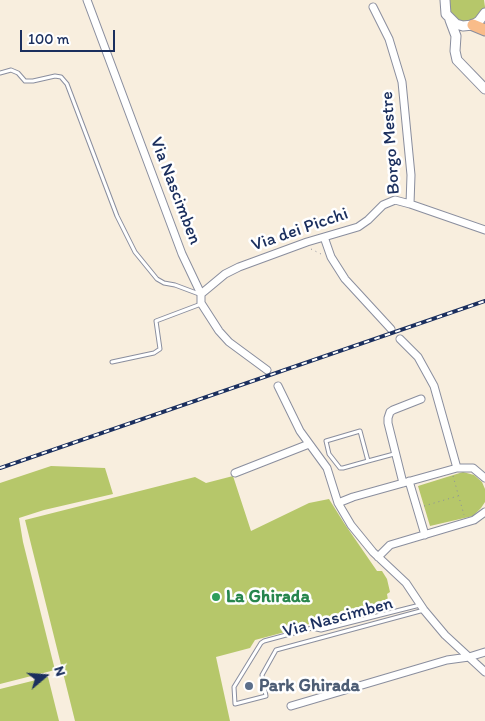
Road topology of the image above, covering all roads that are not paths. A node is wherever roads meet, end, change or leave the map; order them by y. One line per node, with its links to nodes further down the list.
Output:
1 (86, 0): 14 (street, Via Nascimben)
2 (445, 0): 5 (street)
3 (372, 7): 11 (street, Borgo Mestre)
4 (485, 13): 6 (street)
5 (450, 20): 6 (street); 8 (street)
6 (472, 25): 7 (highway); 8 (street)
7 (485, 30)
8 (456, 42): 10 (street)
9 (0, 73): 14 (lane)
10 (485, 89)
11 (410, 204): 12 (street, Borgo Mestre); 13 (street, Via dei Picchi)
12 (485, 230)
13 (324, 237): 14 (street, Via dei Picchi); 16 (street)
14 (201, 294): 15 (street, Via Nascimben)
15 (201, 303): 18 (lane); 19 (street)
16 (390, 329)
17 (400, 339): 25 (street)
18 (112, 362)
19 (267, 370)
20 (278, 386): 22 (street, Via Nascimben)
21 (420, 399): 23 (street)
22 (309, 444): 26 (street); 29 (street, Via Nascimben)
23 (395, 454): 24 (lane); 28 (street)
24 (368, 461): 24 (lane)
25 (457, 468): 27 (street); 28 (street)
26 (235, 473)
27 (485, 478)
28 (406, 482): 29 (street); 31 (street)
29 (338, 503): 32 (street, Via Nascimben)
30 (485, 512): 31 (street)
31 (425, 535): 32 (street)
32 (378, 557): 33 (street, Via Nascimben)
33 (422, 607): 33 (lane, Via Nascimben); 35 (street, Via Nascimben)
34 (485, 652): 35 (street)
35 (469, 657): 36 (street, Via Nascimben); 37 (street)
36 (485, 672)
37 (291, 706)

